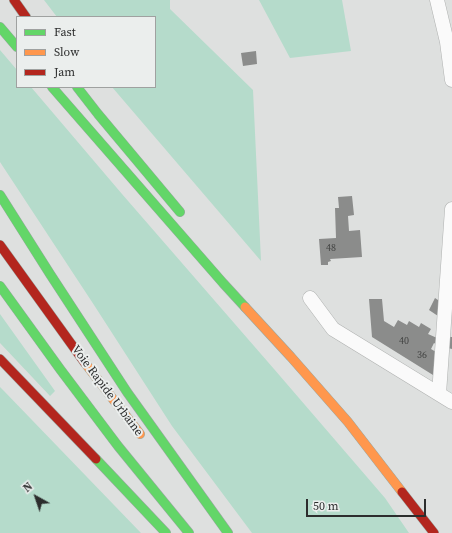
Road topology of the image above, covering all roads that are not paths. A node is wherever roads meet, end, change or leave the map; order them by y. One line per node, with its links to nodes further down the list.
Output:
1 (14, 0): 3 (highway)
2 (437, 0): 6 (street)
3 (25, 16)
4 (0, 27): 5 (highway)
5 (16, 46)
6 (452, 80)
7 (53, 88): 19 (highway)
8 (78, 88): 11 (highway)
9 (0, 195): 25 (highway)
10 (452, 208): 17 (street)
11 (184, 217)
12 (0, 245): 20 (highway, Voie Rapide Urbaine)
13 (0, 286): 23 (highway, Voie Rapide Urbaine)
14 (310, 298): 17 (street)
15 (0, 359): 22 (highway)
16 (308, 363): 19 (highway)
17 (439, 394): 18 (street)
18 (452, 402)
19 (348, 422): 26 (highway)
20 (144, 440)
21 (199, 508): 24 (highway)
22 (166, 533)
23 (189, 533)
24 (220, 533)
25 (228, 533)
26 (434, 533)

